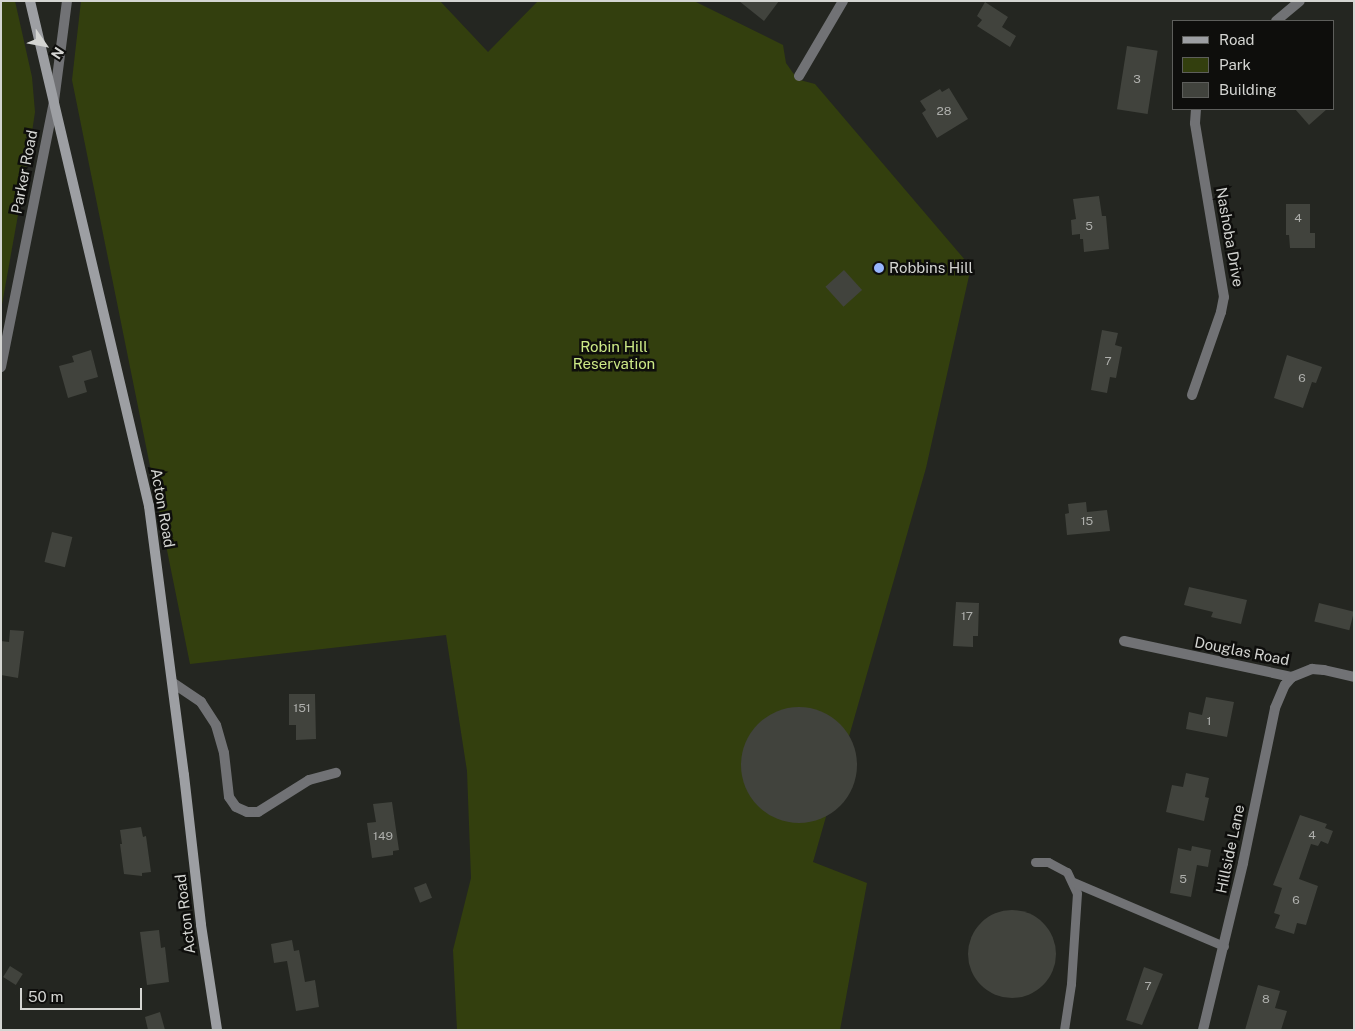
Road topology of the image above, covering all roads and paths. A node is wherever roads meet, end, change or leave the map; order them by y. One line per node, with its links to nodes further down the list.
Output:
1 (30, 1): 7 (main road, Acton Road)
2 (67, 1): 7 (street, Parker Road)
3 (843, 1): 6 (street)
4 (1300, 1): 5 (street)
5 (1277, 20)
6 (800, 76)
7 (54, 101): 9 (street, Parker Road); 14 (main road, Acton Road)
8 (1196, 110): 10 (street, Nashoba Drive)
9 (1, 367)
10 (1192, 395)
11 (1124, 641): 12 (street, Douglas Road)
12 (1292, 677): 13 (street, Douglas Road); 18 (street, Hillside Lane)
13 (1354, 677)
14 (173, 683): 15 (street); 19 (main road, Acton Road)
15 (336, 773)
16 (1035, 862): 17 (lane)
17 (1073, 882): 18 (lane); 20 (lane)
18 (1224, 946): 21 (street, Hillside Lane)
19 (217, 1030)
20 (1064, 1030)
21 (1203, 1030)

